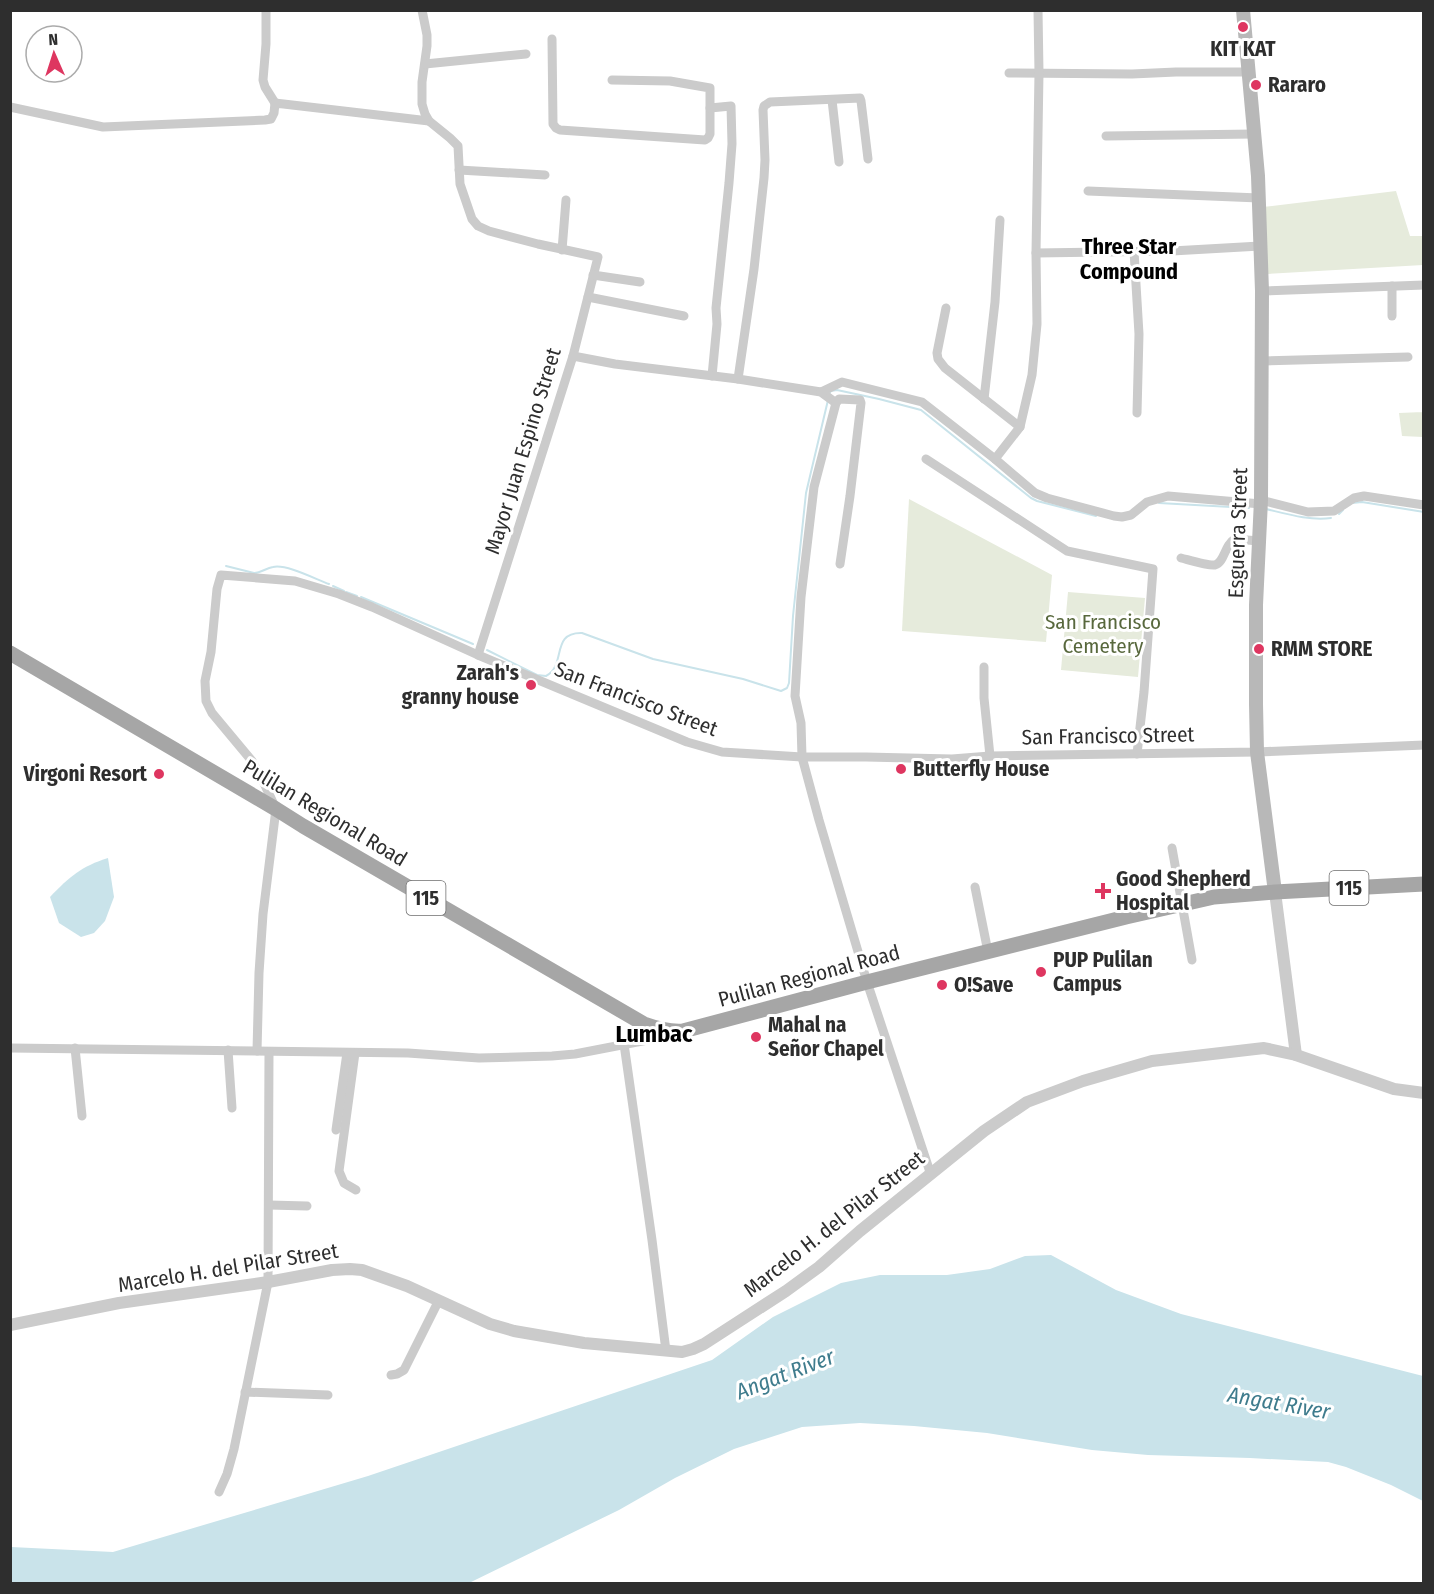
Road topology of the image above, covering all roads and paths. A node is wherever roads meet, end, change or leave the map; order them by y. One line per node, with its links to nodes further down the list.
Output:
1 (266, 10): 13 (street)
2 (423, 10): 7 (street)
3 (1038, 10): 10 (street)
4 (1243, 10): 8 (main road, Esguerra Street)
5 (552, 39): 15 (street)
6 (526, 54): 7 (street)
7 (425, 64): 16 (street)
8 (1248, 72): 10 (street); 17 (main road, Esguerra Street)
9 (1010, 73): 10 (street)
10 (1039, 73): 30 (street)
11 (612, 80): 15 (street)
12 (832, 100): 19 (street); 20 (street); 44 (street)
13 (275, 103): 14 (street); 16 (street)
14 (10, 107)
15 (710, 108): 43 (street)
16 (429, 122): 21 (street)
17 (1254, 134): 18 (street); 24 (main road, Esguerra Street)
18 (1106, 136)
19 (868, 159)
20 (839, 162)
21 (459, 170): 22 (street); 28 (street)
22 (545, 175)
23 (1088, 191): 24 (street)
24 (1259, 198): 27 (main road, Esguerra Street)
25 (566, 200): 28 (street)
26 (1000, 220): 46 (street)
27 (1260, 246): 29 (street); 35 (main road, Esguerra Street)
28 (562, 250): 31 (street, Mayor Juan Espino Street)
29 (1134, 251): 30 (street); 48 (street)
30 (1036, 253): 49 (street)
31 (593, 275): 32 (street); 36 (street, Mayor Juan Espino Street)
32 (640, 282)
33 (1424, 285): 34 (street)
34 (1392, 286): 35 (street); 39 (street)
35 (1262, 291): 42 (main road, Esguerra Street)
36 (588, 297): 38 (street); 40 (street, Mayor Juan Espino Street)
37 (946, 308): 46 (street)
38 (684, 316)
39 (1392, 316)
40 (573, 356): 43 (street); 58 (street, Mayor Juan Espino Street)
41 (1408, 357): 42 (street)
42 (1263, 361): 52 (main road, Esguerra Street)
43 (712, 376): 44 (street)
44 (738, 379): 45 (street)
45 (821, 392): 47 (street); 51 (street)
46 (984, 399): 49 (street)
47 (836, 403): 56 (street); 64 (street)
48 (1137, 413)
49 (1020, 427): 51 (street)
50 (926, 459): 62 (street)
51 (995, 459): 52 (street)
52 (1261, 502): 53 (street); 54 (main road, Esguerra Street)
53 (1424, 505)
54 (1259, 541): 55 (street); 61 (main road, Esguerra Street)
55 (1181, 558)
56 (840, 564)
57 (10, 653): 65 (main road, Pulilan Regional Road / 115)
58 (478, 655): 64 (street, San Francisco Street); 65 (street, San Francisco Street)
59 (984, 667): 63 (street)
60 (1424, 745): 61 (street, San Francisco Street)
61 (1257, 752): 62 (street, San Francisco Street); 69 (main road, Esguerra Street)
62 (1137, 754): 63 (street, San Francisco Street)
63 (990, 756): 64 (street, San Francisco Street)
64 (802, 757): 73 (street)
65 (276, 809): 74 (main road, Pulilan Regional Road / 115); 79 (street)
66 (1172, 848): 70 (street)
67 (1424, 884): 69 (main road, Pulilan Regional Road / 115)
68 (975, 886): 71 (street)
69 (1275, 892): 70 (main road, Pulilan Regional Road / 115); 82 (street, Esguerra Street)
70 (1183, 904): 71 (main road, Pulilan Regional Road / 115); 72 (street)
71 (988, 952): 73 (main road, Pulilan Regional Road / 115)
72 (1192, 960)
73 (867, 982): 74 (main road, Pulilan Regional Road / 115); 87 (street)
74 (670, 1032): 75 (street)
75 (624, 1044): 81 (street); 94 (street)
76 (10, 1048): 77 (street)
77 (75, 1048): 78 (street); 85 (street)
78 (228, 1050): 79 (street); 84 (street)
79 (257, 1051): 80 (street)
80 (269, 1052): 81 (street); 89 (street)
81 (351, 1053): 86 (street); 88 (street)
82 (1296, 1054): 83 (street, Marcelo H. del Pilar Street); 87 (street, Marcelo H. del Pilar Street)
83 (1424, 1093)
84 (232, 1108)
85 (82, 1116)
86 (336, 1130)
87 (931, 1175): 94 (street, Marcelo H. del Pilar Street)
88 (356, 1190)
89 (268, 1205): 90 (street); 91 (street)
90 (307, 1206)
91 (268, 1282): 92 (street, Marcelo H. del Pilar Street); 93 (street, Marcelo H. del Pilar Street); 96 (street)
92 (439, 1300): 94 (street, Marcelo H. del Pilar Street); 95 (street)
93 (10, 1325)
94 (666, 1351)
95 (391, 1375)
96 (245, 1392): 97 (street); 98 (street)
97 (328, 1395)
98 (219, 1492)

